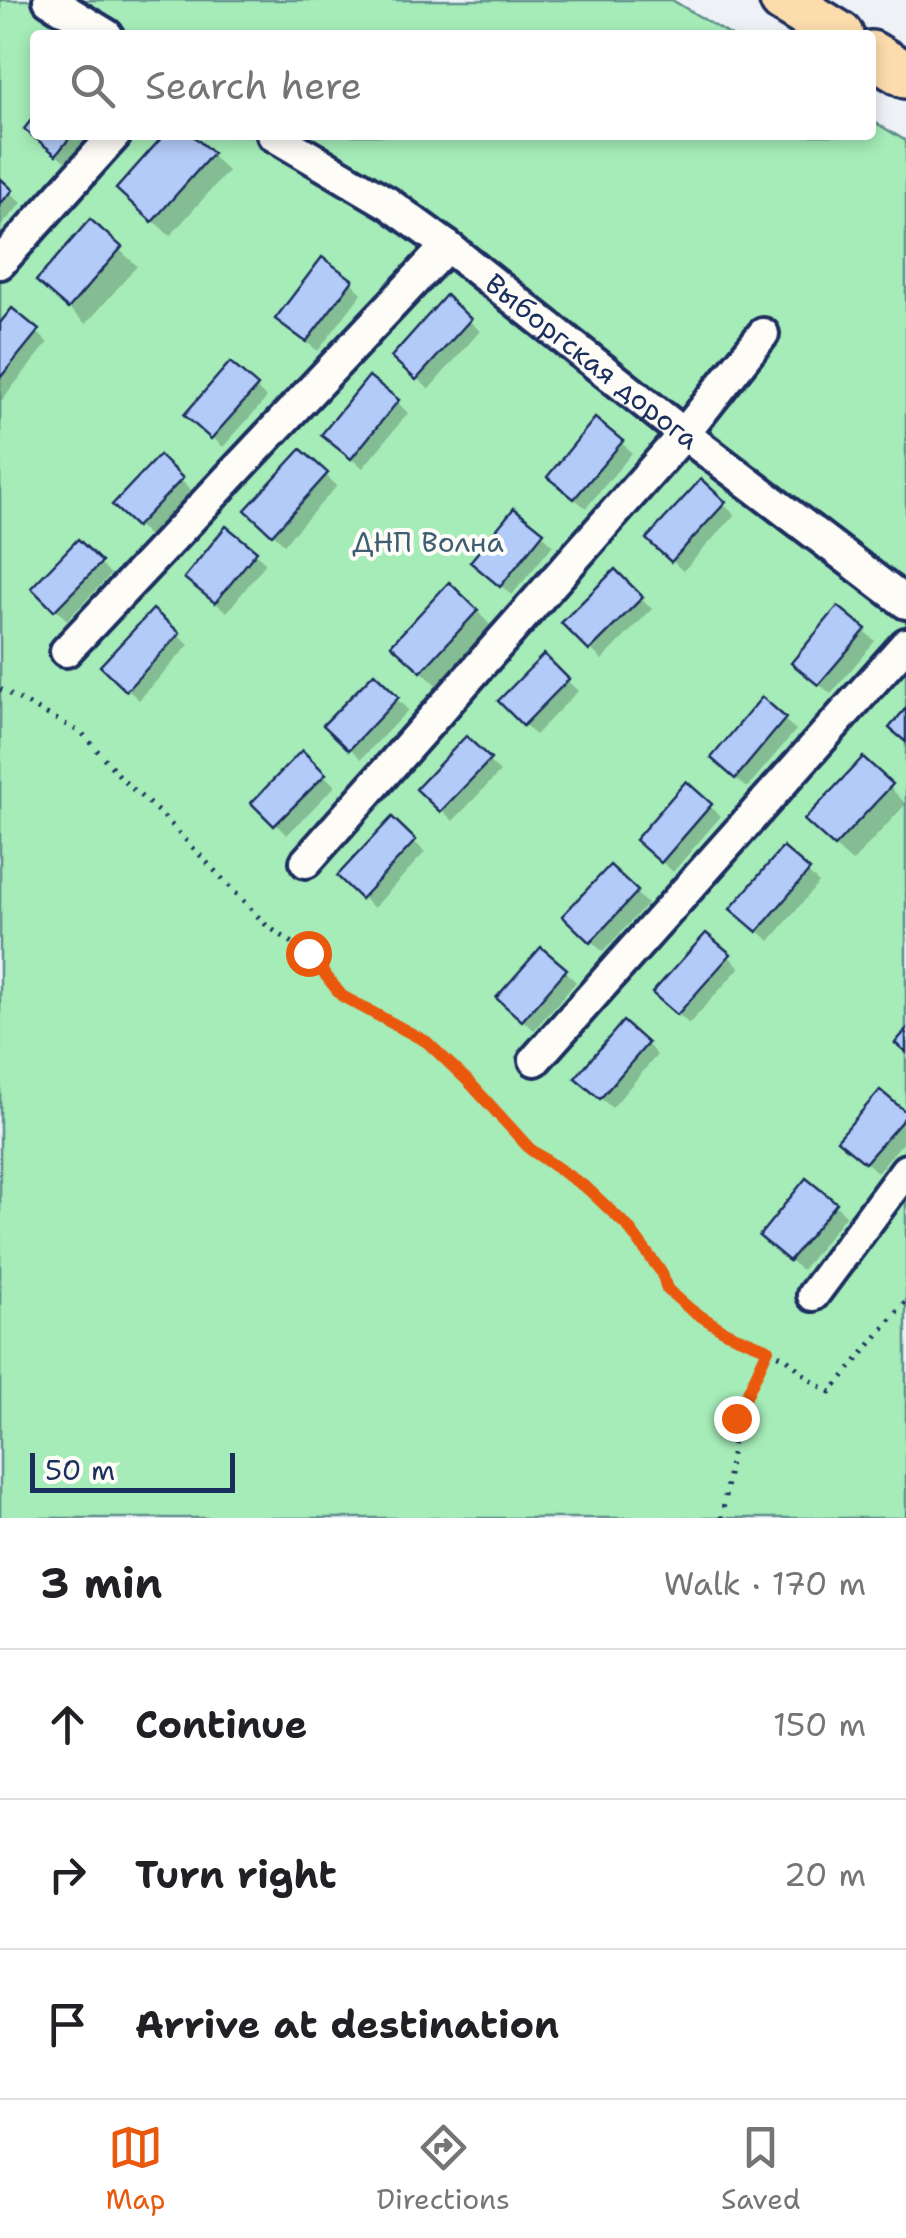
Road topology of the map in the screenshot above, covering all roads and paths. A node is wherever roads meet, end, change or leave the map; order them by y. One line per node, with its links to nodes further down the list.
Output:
1 (49, 0): 3 (street)
2 (783, 0): 4 (main road)
3 (98, 30)
4 (832, 30)
5 (111, 140): 8 (street)
6 (281, 140): 7 (street, Выборгская дорога)
7 (447, 246): 10 (street, Выборгская дорога); 13 (street)
8 (0, 263)
9 (763, 334): 10 (street)
10 (684, 434): 11 (street, Выборгская дорога); 15 (street)
11 (906, 603)
12 (906, 644): 16 (street)
13 (66, 651)
14 (0, 689): 20 (path)
15 (306, 862)
16 (536, 1060)
17 (906, 1170): 18 (street)
18 (813, 1295)
19 (906, 1301): 20 (path)
20 (768, 1349): 21 (path)
21 (722, 1518)

